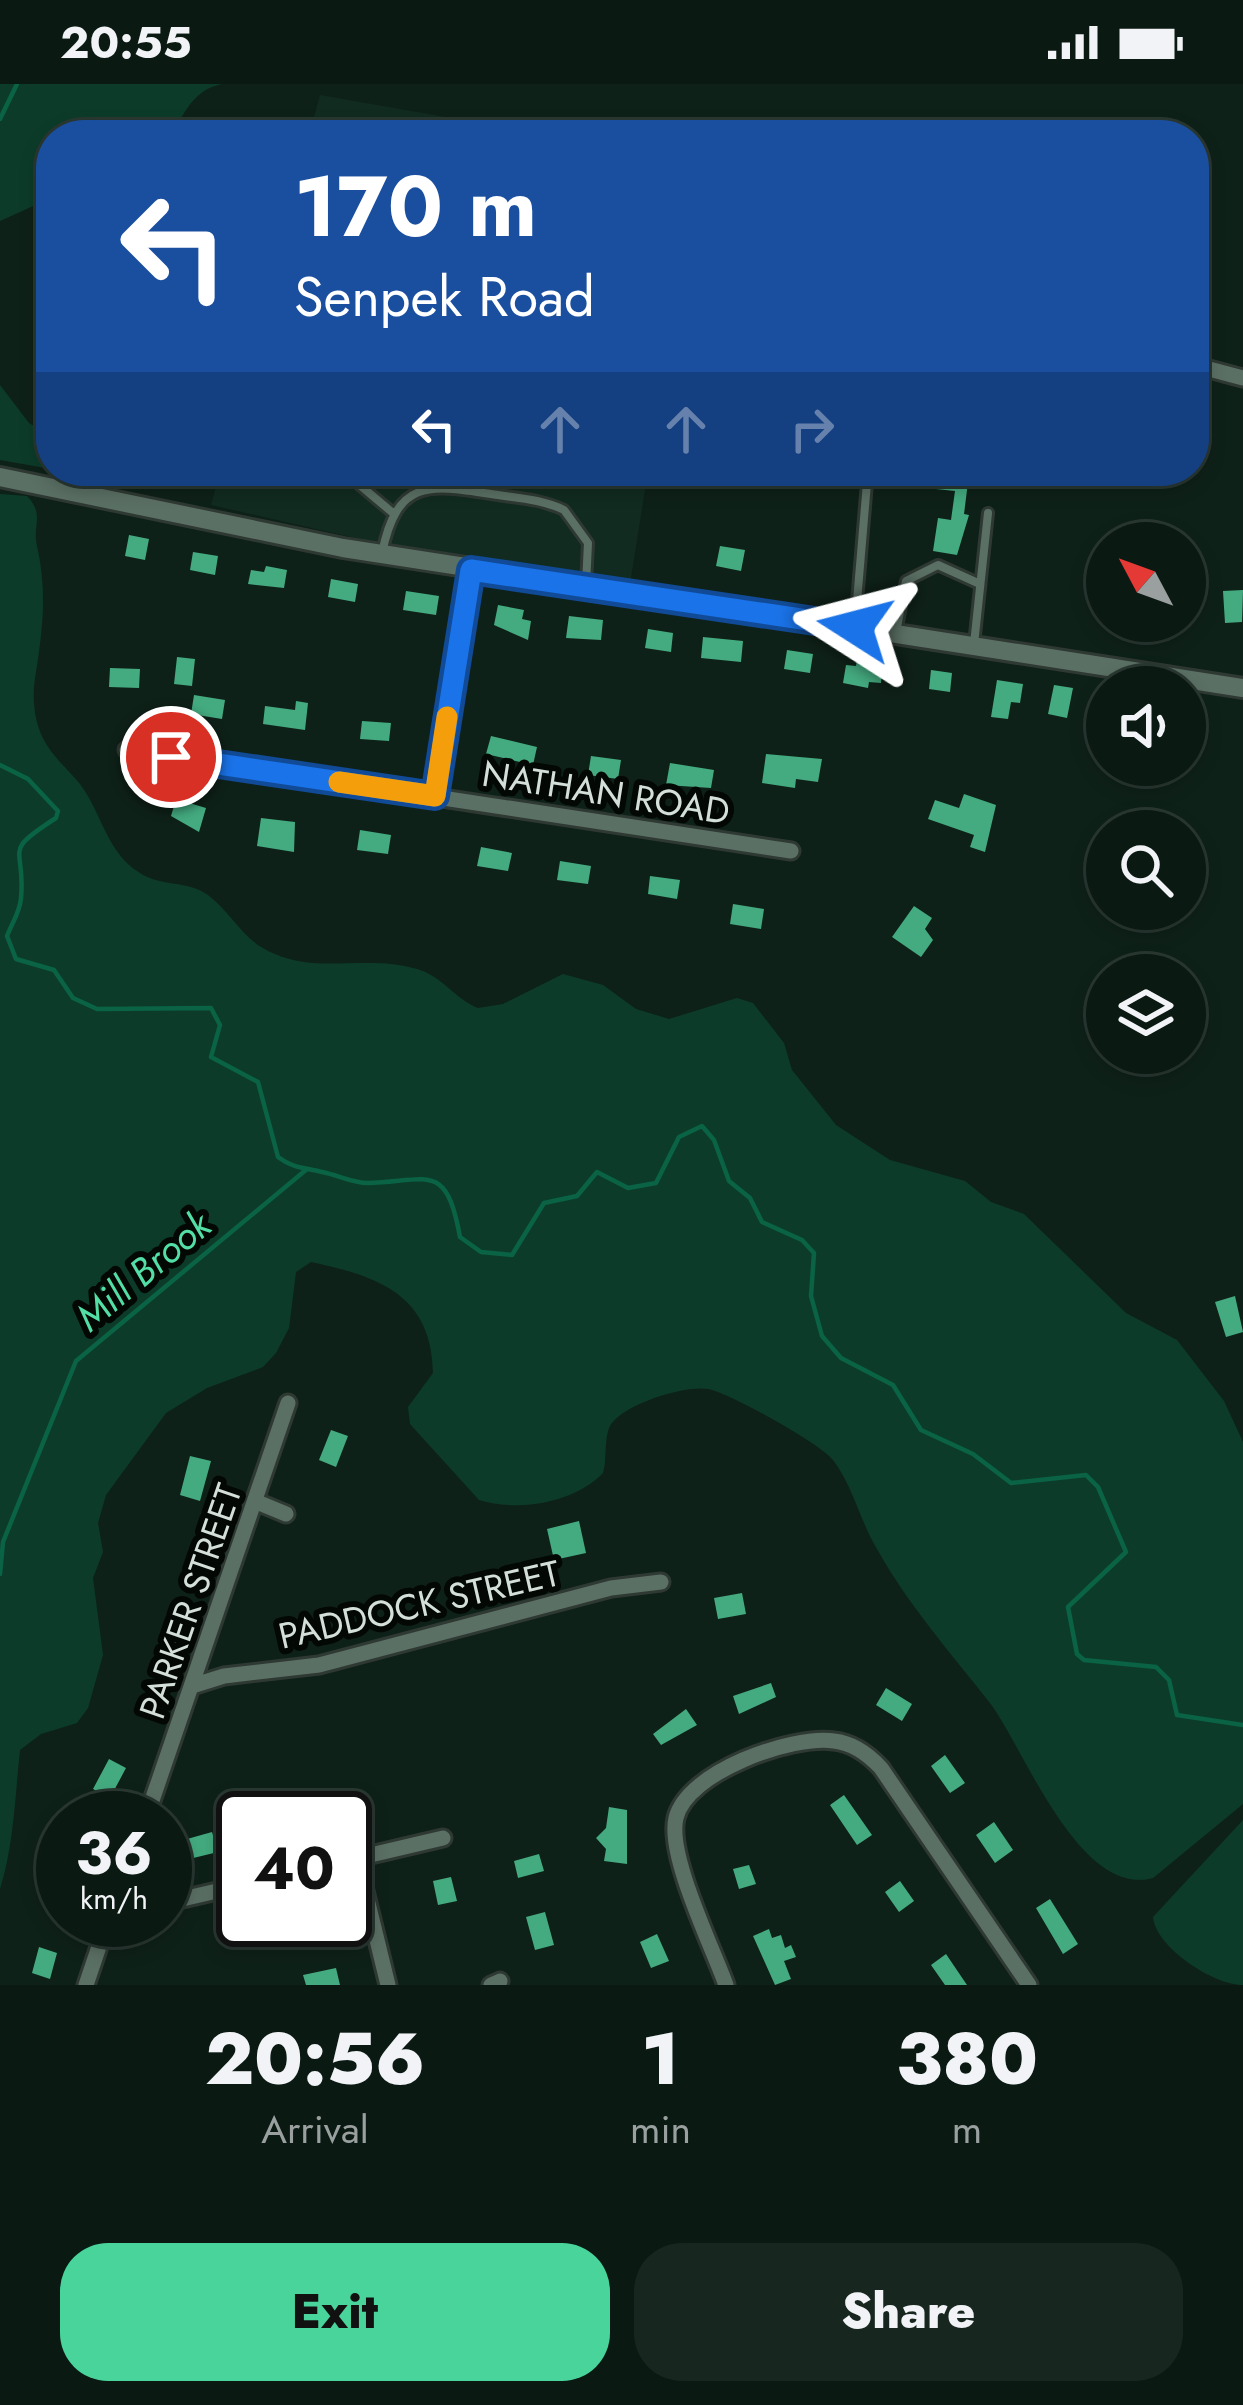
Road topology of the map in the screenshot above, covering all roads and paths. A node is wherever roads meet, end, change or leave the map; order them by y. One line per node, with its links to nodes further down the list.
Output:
1 (1209, 369): 2 (street)
2 (1243, 377)
3 (0, 477): 4 (street)
4 (36, 484)
5 (44, 486): 10 (street)
6 (361, 486): 8 (lane)
7 (867, 486): 14 (lane)
8 (393, 513): 10 (lane); 13 (lane)
9 (988, 513): 12 (lane)
10 (382, 555): 11 (street)
11 (471, 570): 13 (street); 19 (street)
12 (980, 584): 15 (lane); 16 (lane)
13 (585, 586): 14 (street)
14 (855, 627): 15 (street)
15 (896, 633): 16 (street)
16 (974, 645): 17 (street)
17 (1243, 688)
18 (127, 750): 19 (street, NATHAN ROAD)
19 (435, 796): 20 (street, NATHAN ROAD)
20 (791, 850)
21 (288, 1403): 22 (street, PARKER STREET)
22 (257, 1502): 23 (street); 25 (street, PARKER STREET)
23 (286, 1514)
24 (661, 1582): 25 (street, PADDOCK STREET)
25 (192, 1686): 26 (street, PARKER STREET)
26 (155, 1791)
27 (443, 1838): 28 (street)
28 (372, 1854)
29 (372, 1931): 32 (street)
30 (99, 1947): 31 (street)
31 (86, 1985)
32 (388, 1985)
33 (726, 1985): 34 (street)
34 (1029, 1985)

